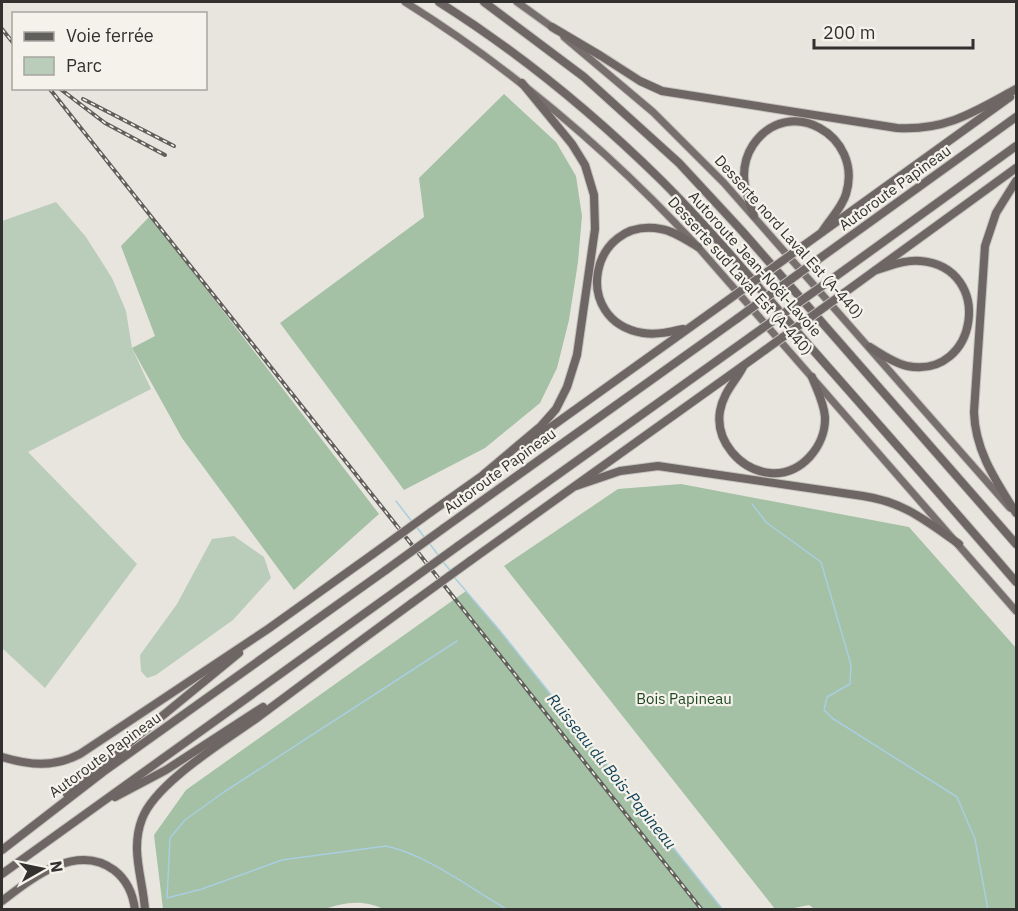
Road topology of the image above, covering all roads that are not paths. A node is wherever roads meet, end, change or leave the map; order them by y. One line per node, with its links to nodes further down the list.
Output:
1 (405, 2): 6 (highway, Desserte sud Laval Est (A-440))
2 (439, 2): 25 (highway, Autoroute Jean-Noël-Lavoie)
3 (484, 2): 24 (highway, Autoroute Jean-Noël-Lavoie)
4 (517, 2): 5 (highway, Desserte nord Laval Est (A-440))
5 (552, 27): 7 (highway); 12 (highway, Desserte nord Laval Est (A-440))
6 (522, 83): 14 (highway, Desserte sud Laval Est (A-440)); 20 (highway)
7 (1017, 91): 13 (highway)
8 (1017, 117): 31 (highway, Autoroute Papineau, bridge)
9 (1017, 146): 30 (highway, bridge)
10 (1017, 168): 15 (highway)
11 (1017, 181): 22 (highway)
12 (754, 216): 13 (highway); 17 (highway, Desserte nord Laval Est (A-440))
13 (822, 232): 16 (highway, bridge)
14 (698, 247): 16 (highway); 19 (highway, Desserte sud Laval Est (A-440))
15 (876, 270): 17 (highway); 18 (highway, bridge)
16 (688, 329): 20 (highway)
17 (870, 347): 22 (highway, Desserte nord Laval Est (A-440))
18 (744, 365): 19 (highway); 21 (highway)
19 (812, 377): 23 (highway, Desserte sud Laval Est (A-440))
20 (484, 474): 27 (highway, bridge)
21 (576, 486): 23 (highway); 28 (highway, bridge)
22 (1017, 514)
23 (959, 544): 26 (highway, Desserte sud Laval Est (A-440))
24 (1017, 544)
25 (1017, 582)
26 (1017, 611)
27 (268, 629): 29 (highway); 31 (highway)
28 (335, 659): 30 (highway); 35 (highway)
29 (2, 757)
30 (85, 814): 32 (highway)
31 (2, 849)
32 (2, 874)
33 (2, 900): 34 (highway)
34 (135, 909)
35 (146, 909)

